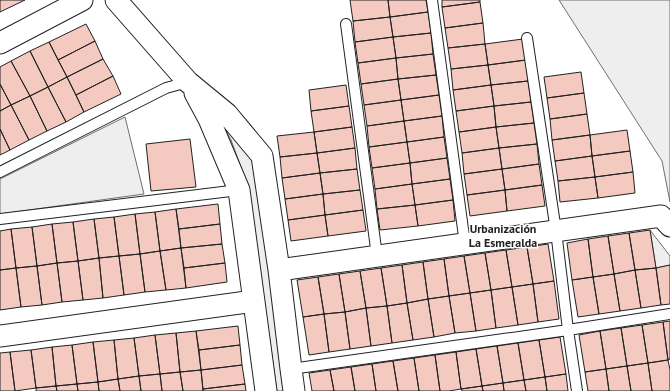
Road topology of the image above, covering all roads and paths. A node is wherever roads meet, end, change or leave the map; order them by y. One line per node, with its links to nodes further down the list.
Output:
1 (82, 0): 6 (street)
2 (116, 0): 7 (street)
3 (432, 0): 13 (lane)
4 (346, 24): 14 (lane)
5 (528, 38): 12 (lane)
6 (0, 43)
7 (188, 82): 8 (lane); 9 (street); 15 (street)
8 (0, 172)
9 (239, 190): 10 (lane); 16 (street)
10 (0, 219)
11 (670, 226): 12 (street)
12 (556, 231): 13 (street); 18 (lane)
13 (465, 244): 14 (street)
14 (377, 256): 15 (street)
15 (279, 270): 20 (street)
16 (254, 301): 19 (street); 21 (street)
17 (670, 314): 18 (lane)
18 (568, 330): 20 (lane); 23 (lane)
19 (0, 336)
20 (290, 369): 22 (street)
21 (266, 391)
22 (294, 391)
23 (577, 391)

